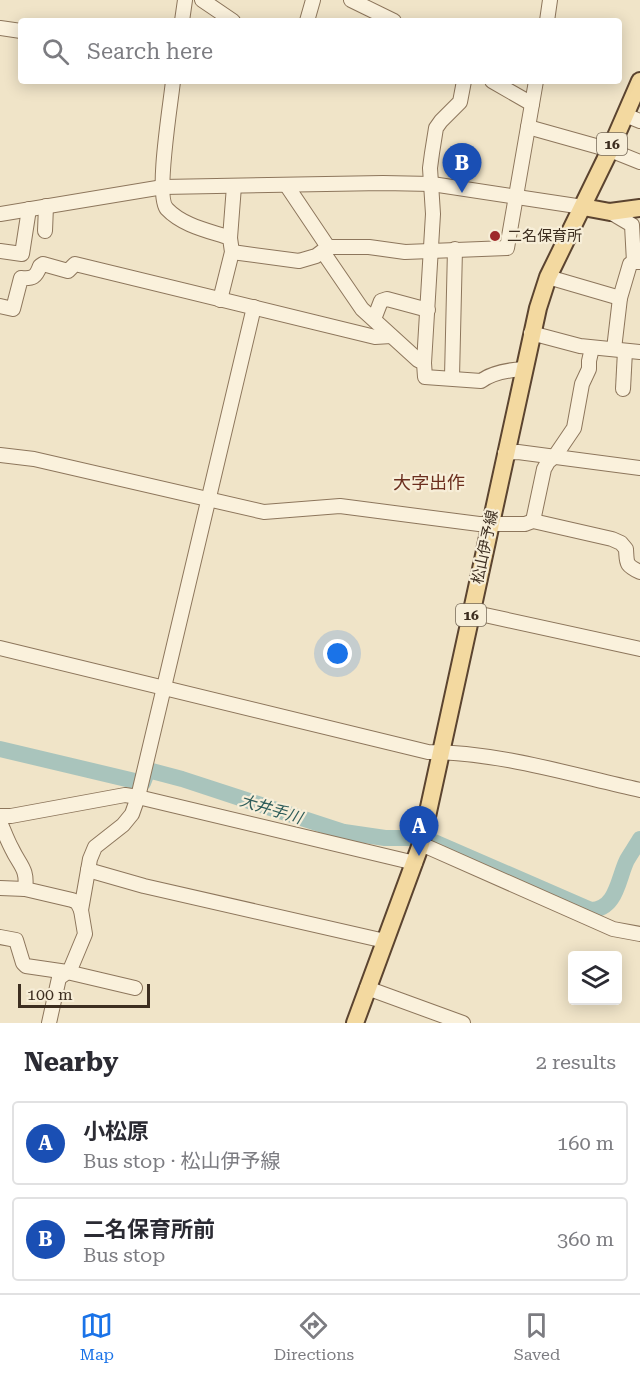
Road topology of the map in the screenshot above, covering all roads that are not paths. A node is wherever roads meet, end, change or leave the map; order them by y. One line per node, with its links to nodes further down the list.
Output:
1 (185, 0): 6 (street)
2 (202, 0): 7 (street)
3 (313, 0): 8 (street)
4 (351, 0): 9 (street)
5 (550, 0): 10 (street)
6 (182, 18)
7 (229, 18)
8 (308, 18)
9 (388, 18)
10 (547, 18)
11 (0, 28): 12 (street)
12 (18, 31)
13 (640, 81): 19 (main road, 松山伊予線 / 16)
14 (173, 84): 26 (street)
15 (463, 84): 23 (street)
16 (497, 84): 18 (street)
17 (535, 84): 18 (street)
18 (532, 104): 20 (street)
19 (632, 118): 21 (main road, 松山伊予線 / 16)
20 (528, 127): 21 (street); 27 (street)
21 (610, 150): 22 (street); 29 (main road, 松山伊予線 / 16)
22 (640, 162)
23 (432, 184): 25 (street); 27 (street); 36 (street)
24 (234, 186): 25 (street); 26 (street); 35 (street)
25 (287, 186): 38 (street)
26 (163, 187): 28 (street); 35 (street)
27 (516, 196): 29 (street); 37 (street)
28 (46, 206): 31 (street); 34 (street)
29 (583, 207): 32 (main road); 41 (main road, 松山伊予線 / 16)
30 (640, 208): 32 (main road)
31 (29, 209): 33 (street); 39 (street)
32 (610, 212): 40 (street)
33 (0, 214)
34 (45, 231)
35 (231, 245): 38 (street); 43 (street)
36 (430, 249): 37 (street); 38 (street); 46 (street)
37 (455, 249): 55 (street)
38 (325, 250): 47 (street)
39 (0, 251)
40 (637, 262): 42 (street)
41 (548, 277): 42 (street); 48 (main road, 松山伊予線 / 16)
42 (620, 298): 51 (street)
43 (220, 300): 44 (street); 45 (street)
44 (0, 306)
45 (254, 307): 49 (street); 61 (street)
46 (428, 310): 47 (street); 53 (street)
47 (374, 319): 49 (street)
48 (531, 333): 50 (street); 54 (main road, 松山伊予線 / 16)
49 (391, 336): 53 (street)
50 (592, 348): 51 (street); 59 (street)
51 (619, 350): 52 (street); 56 (street)
52 (640, 352)
53 (424, 363): 55 (street)
54 (523, 369): 55 (street); 57 (main road, 松山伊予線 / 16)
55 (452, 377)
56 (623, 389)
57 (506, 453): 59 (street); 63 (main road, 松山伊予線 / 16)
58 (0, 455): 61 (street)
59 (555, 456): 60 (street); 62 (street)
60 (640, 468)
61 (208, 500): 63 (street); 68 (street)
62 (533, 521): 63 (street); 64 (street)
63 (490, 524): 65 (main road, 松山伊予線 / 16)
64 (640, 572)
65 (471, 612): 67 (street); 69 (main road, 松山伊予線 / 16)
66 (0, 648): 68 (street)
67 (640, 649)
68 (165, 688): 69 (street); 71 (street)
69 (442, 752): 70 (street); 75 (main road, 松山伊予線 / 16)
70 (640, 790)
71 (138, 796): 72 (street); 76 (street); 77 (street)
72 (0, 816)
73 (0, 822): 74 (street)
74 (4, 839): 79 (street)
75 (421, 844): 76 (main road, 松山伊予線 / 16); 81 (street)
76 (415, 863): 83 (main road, 松山伊予線 / 16)
77 (88, 870): 80 (street); 83 (street)
78 (0, 888): 79 (street)
79 (25, 890): 80 (street)
80 (81, 910): 84 (street)
81 (640, 934)
82 (0, 937): 84 (street)
83 (385, 941): 86 (main road, 松山伊予線 / 16)
84 (67, 972): 85 (street); 87 (street)
85 (135, 988)
86 (368, 988): 88 (main road, 松山伊予線 / 16); 89 (street)
87 (49, 1023)
88 (355, 1023)
89 (464, 1023)

